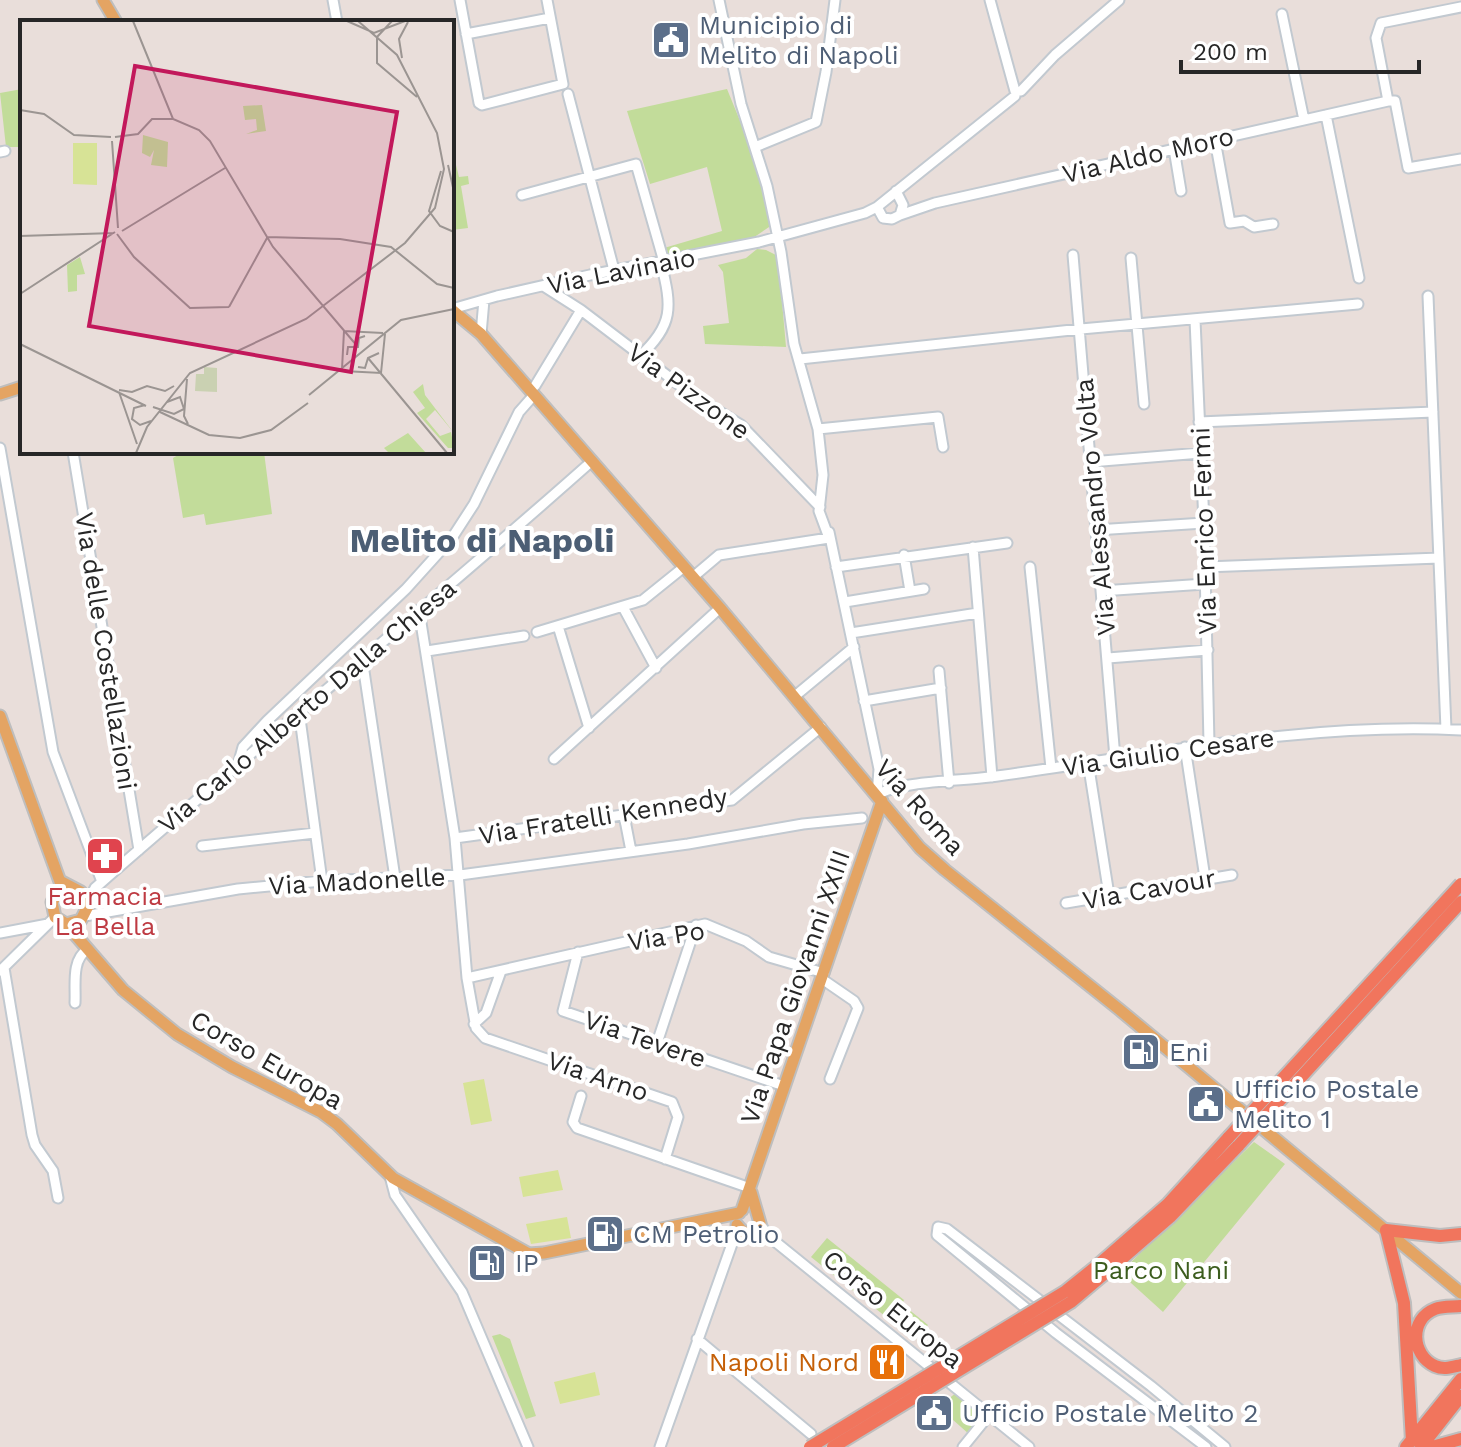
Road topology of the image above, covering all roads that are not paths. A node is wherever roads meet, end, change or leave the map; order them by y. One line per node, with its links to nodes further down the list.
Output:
1 (103, 0): 12 (main road)
2 (333, 0): 13 (street)
3 (460, 0): 14 (street)
4 (547, 0): 11 (street)
5 (719, 0): 21 (street)
6 (835, 0): 21 (street)
7 (990, 0): 15 (street)
8 (1119, 0): 15 (street)
9 (1461, 7): 17 (street)
10 (1282, 14): 19 (street)
11 (550, 18): 14 (street); 14 (street)
12 (115, 20)
13 (337, 20)
14 (466, 34)
15 (1017, 90): 26 (street)
16 (568, 94): 24 (street)
17 (1388, 101): 18 (street, Via Aldo Moro); 23 (street)
18 (1326, 115): 19 (street, Via Aldo Moro); 38 (street)
19 (1304, 120): 20 (street, Via Aldo Moro)
20 (1215, 140): 22 (street, Via Aldo Moro); 30 (street)
21 (755, 147): 31 (street)
22 (1174, 149): 25 (street); 29 (street, Via Aldo Moro)
23 (1461, 159)
24 (590, 176): 27 (street); 36 (street); 37 (street)
25 (1181, 191)
26 (896, 194): 28 (street); 29 (street)
27 (522, 195)
28 (879, 212): 29 (street, Via Aldo Moro); 31 (street)
29 (904, 212)
30 (1273, 224)
31 (777, 235): 32 (street, Via Lavinaio); 33 (street)
32 (759, 242): 33 (street); 36 (street, Via Lavinaio)
33 (781, 252): 51 (street)
34 (1073, 255): 48 (street, Via Alessandro Volta)
35 (1131, 258): 47 (street)
36 (662, 263): 37 (street, Via Lavinaio); 50 (street)
37 (614, 270): 39 (street, Via Lavinaio)
38 (1359, 278)
39 (545, 287): 41 (street, Via Lavinaio); 45 (street, Via Pizzone)
40 (1428, 296): 56 (street)
41 (484, 300): 43 (street, Via Lavinaio); 49 (street)
42 (1355, 305): 46 (street)
43 (454, 308)
44 (454, 311): 49 (main road, Via Roma)
45 (585, 314): 50 (street, Via Pizzone); 53 (street)
46 (1195, 320): 47 (street); 57 (street, Via Enrico Fermi)
47 (1138, 325): 48 (street); 55 (street)
48 (1081, 329): 51 (street); 64 (street, Via Alessandro Volta)
49 (481, 334): 53 (main road, Via Roma)
50 (639, 357): 65 (street, Via Pizzone)
51 (800, 359): 58 (street)
52 (20, 388): 54 (main road)
53 (534, 390): 63 (main road, Via Roma); 113 (street)
54 (0, 394)
55 (1144, 404)
56 (1433, 412): 57 (street); 72 (street)
57 (1199, 422): 61 (street, Via Enrico Fermi)
58 (818, 429): 59 (street); 65 (street)
59 (943, 447)
60 (0, 448): 133 (street)
61 (1201, 453): 64 (street); 66 (street, Via Enrico Fermi)
62 (73, 454): 125 (street, Via delle Costellazioni)
63 (592, 461): 73 (main road, Via Roma); 85 (street, Via Carlo Alberto Dalla Chiesa)
64 (1090, 462): 67 (street, Via Alessandro Volta)
65 (818, 504): 68 (street)
66 (1204, 523): 67 (street); 76 (street, Via Enrico Fermi)
67 (1096, 530): 81 (street, Via Alessandro Volta)
68 (829, 538): 74 (street); 77 (street)
69 (1007, 543): 70 (street)
70 (973, 547): 71 (street); 86 (street)
71 (904, 555): 74 (street); 80 (street)
72 (1439, 558): 76 (street); 105 (street)
73 (684, 567): 77 (main road, Via Roma); 83 (street)
74 (836, 567): 82 (street)
75 (1030, 567): 114 (street)
76 (1205, 567): 78 (street, Via Enrico Fermi)
77 (693, 577): 84 (main road, Via Roma)
78 (1205, 584): 81 (street); 92 (street, Via Enrico Fermi)
79 (924, 589): 80 (street)
80 (910, 591): 82 (street)
81 (1101, 591): 95 (street, Via Alessandro Volta)
82 (845, 602): 89 (street)
83 (623, 607): 87 (street); 96 (street)
84 (720, 608): 96 (street); 99 (main road, Via Roma)
85 (419, 610): 93 (street); 94 (street, Via Carlo Alberto Dalla Chiesa)
86 (978, 613): 89 (street); 115 (street)
87 (558, 626): 88 (street); 104 (street)
88 (537, 632)
89 (851, 633): 91 (street)
90 (524, 636): 93 (street)
91 (854, 647): 99 (street); 100 (street)
92 (1208, 650): 95 (street); 107 (street, Via Enrico Fermi)
93 (427, 651): 123 (street)
94 (362, 658): 101 (street, Via Carlo Alberto Dalla Chiesa); 129 (street)
95 (1108, 658): 109 (street, Via Alessandro Volta)
96 (656, 668): 104 (street)
97 (939, 671): 98 (street)
98 (941, 688): 100 (street); 117 (street)
99 (795, 696): 103 (main road, Via Roma)
100 (864, 701): 111 (street)
101 (299, 711): 113 (street, Via Carlo Alberto Dalla Chiesa); 122 (street)
102 (0, 716): 134 (main road)
103 (821, 727): 116 (main road, Via Roma); 120 (street, Via Fratelli Kennedy)
104 (589, 728): 110 (street)
105 (1446, 729): 106 (street, Via Giulio Cesare); 107 (street, Via Giulio Cesare)
106 (1461, 730)
107 (1209, 743): 108 (street, Via Giulio Cesare)
108 (1185, 747): 109 (street, Via Giulio Cesare); 130 (street)
109 (1115, 758): 112 (street, Via Giulio Cesare)
110 (554, 759)
111 (877, 762): 116 (street); 118 (street)
112 (1088, 762): 114 (street, Via Giulio Cesare); 135 (street)
113 (238, 765): 125 (street, Via Carlo Alberto Dalla Chiesa)
114 (1051, 768): 115 (street, Via Giulio Cesare)
115 (992, 777): 117 (street, Via Giulio Cesare)
116 (874, 782): 119 (main road, Via Roma)
117 (949, 783): 118 (street, Via Giulio Cesare)
118 (901, 785): 119 (street, Via Giulio Cesare)
119 (880, 798): 146 (main road, Via Papa Giovanni XXIII); 163 (main road, Via Roma)
120 (624, 815): 123 (street, Via Fratelli Kennedy); 126 (street)
121 (862, 818): 126 (street, Via Madonelle)
122 (315, 833): 124 (street); 131 (street)
123 (455, 838): 127 (street)
124 (202, 846)
125 (139, 850): 133 (street, Via Carlo Alberto Dalla Chiesa)
126 (631, 851): 127 (street, Via Madonelle)
127 (460, 875): 129 (street, Via Madonelle); 147 (street)
128 (1232, 875): 130 (street, Via Cavour)
129 (395, 878): 131 (street, Via Madonelle)
130 (1205, 878): 135 (street, Via Cavour)
131 (322, 881): 138 (street, Via Madonelle)
132 (1461, 884): 154 (highway, bridge)
133 (98, 885): 134 (street, Via Carlo Alberto Dalla Chiesa)
134 (73, 891): 138 (main road); 139 (main road)
135 (1109, 895): 137 (street, Via Cavour)
136 (1461, 902): 154 (highway, bridge)
137 (1066, 903)
138 (85, 916): 139 (main road); 142 (main road)
139 (58, 921): 141 (street); 142 (main road, Corso Europa); 144 (street)
140 (696, 925): 143 (street, Via Po); 146 (street, Via Po); 150 (street)
141 (0, 933)
142 (87, 950): 148 (street); 156 (main road, Corso Europa)
143 (578, 952): 145 (street, Via Po); 150 (street, Via Tevere)
144 (2, 969): 159 (street)
145 (501, 971): 147 (street, Via Po); 149 (street)
146 (823, 976): 151 (street, Via Po); 152 (main road, Via Papa Giovanni XXIII)
147 (467, 978): 149 (street)
148 (75, 1003)
149 (474, 1024): 155 (street, Via Arno)
150 (657, 1043): 152 (street, Via Tevere)
151 (830, 1079)
152 (784, 1086): 157 (main road, Via Papa Giovanni XXIII)
153 (581, 1096): 155 (street)
154 (1234, 1141): 166 (highway)
155 (665, 1159): 157 (street)
156 (394, 1182): 158 (main road, Corso Europa); 160 (street)
157 (750, 1188): 161 (main road); 162 (main road, Via Papa Giovanni XXIII)
158 (416, 1191): 160 (street); 162 (main road, Corso Europa)
159 (58, 1198)
160 (399, 1203): 177 (street)
161 (758, 1218): 162 (main road); 162 (main road); 165 (street, Corso Europa)
162 (742, 1223): 165 (street, Corso Europa); 169 (street, Via Papa Giovanni XXIII)
163 (1386, 1230): 164 (highway); 167 (main road, Via Roma); 176 (highway)
164 (1461, 1234)
165 (767, 1235): 173 (street, Corso Europa)
166 (1100, 1271): 175 (highway, bridge); 179 (highway, bridge)
167 (1461, 1293)
168 (1461, 1306): 170 (highway)
169 (697, 1339): 175 (street); 178 (street, Via Papa Giovanni XXIII)
170 (1461, 1365)
171 (1461, 1379): 176 (highway)
172 (1461, 1396): 176 (highway)
173 (989, 1415): 180 (street); 181 (street, Corso Europa)
174 (1461, 1439): 184 (highway)
175 (811, 1440)
176 (1413, 1445)
177 (528, 1447)
178 (660, 1447)
179 (833, 1447)
180 (963, 1447)
181 (1029, 1447)
182 (1206, 1447): 183 (street)
183 (1225, 1447)
184 (1432, 1447)

